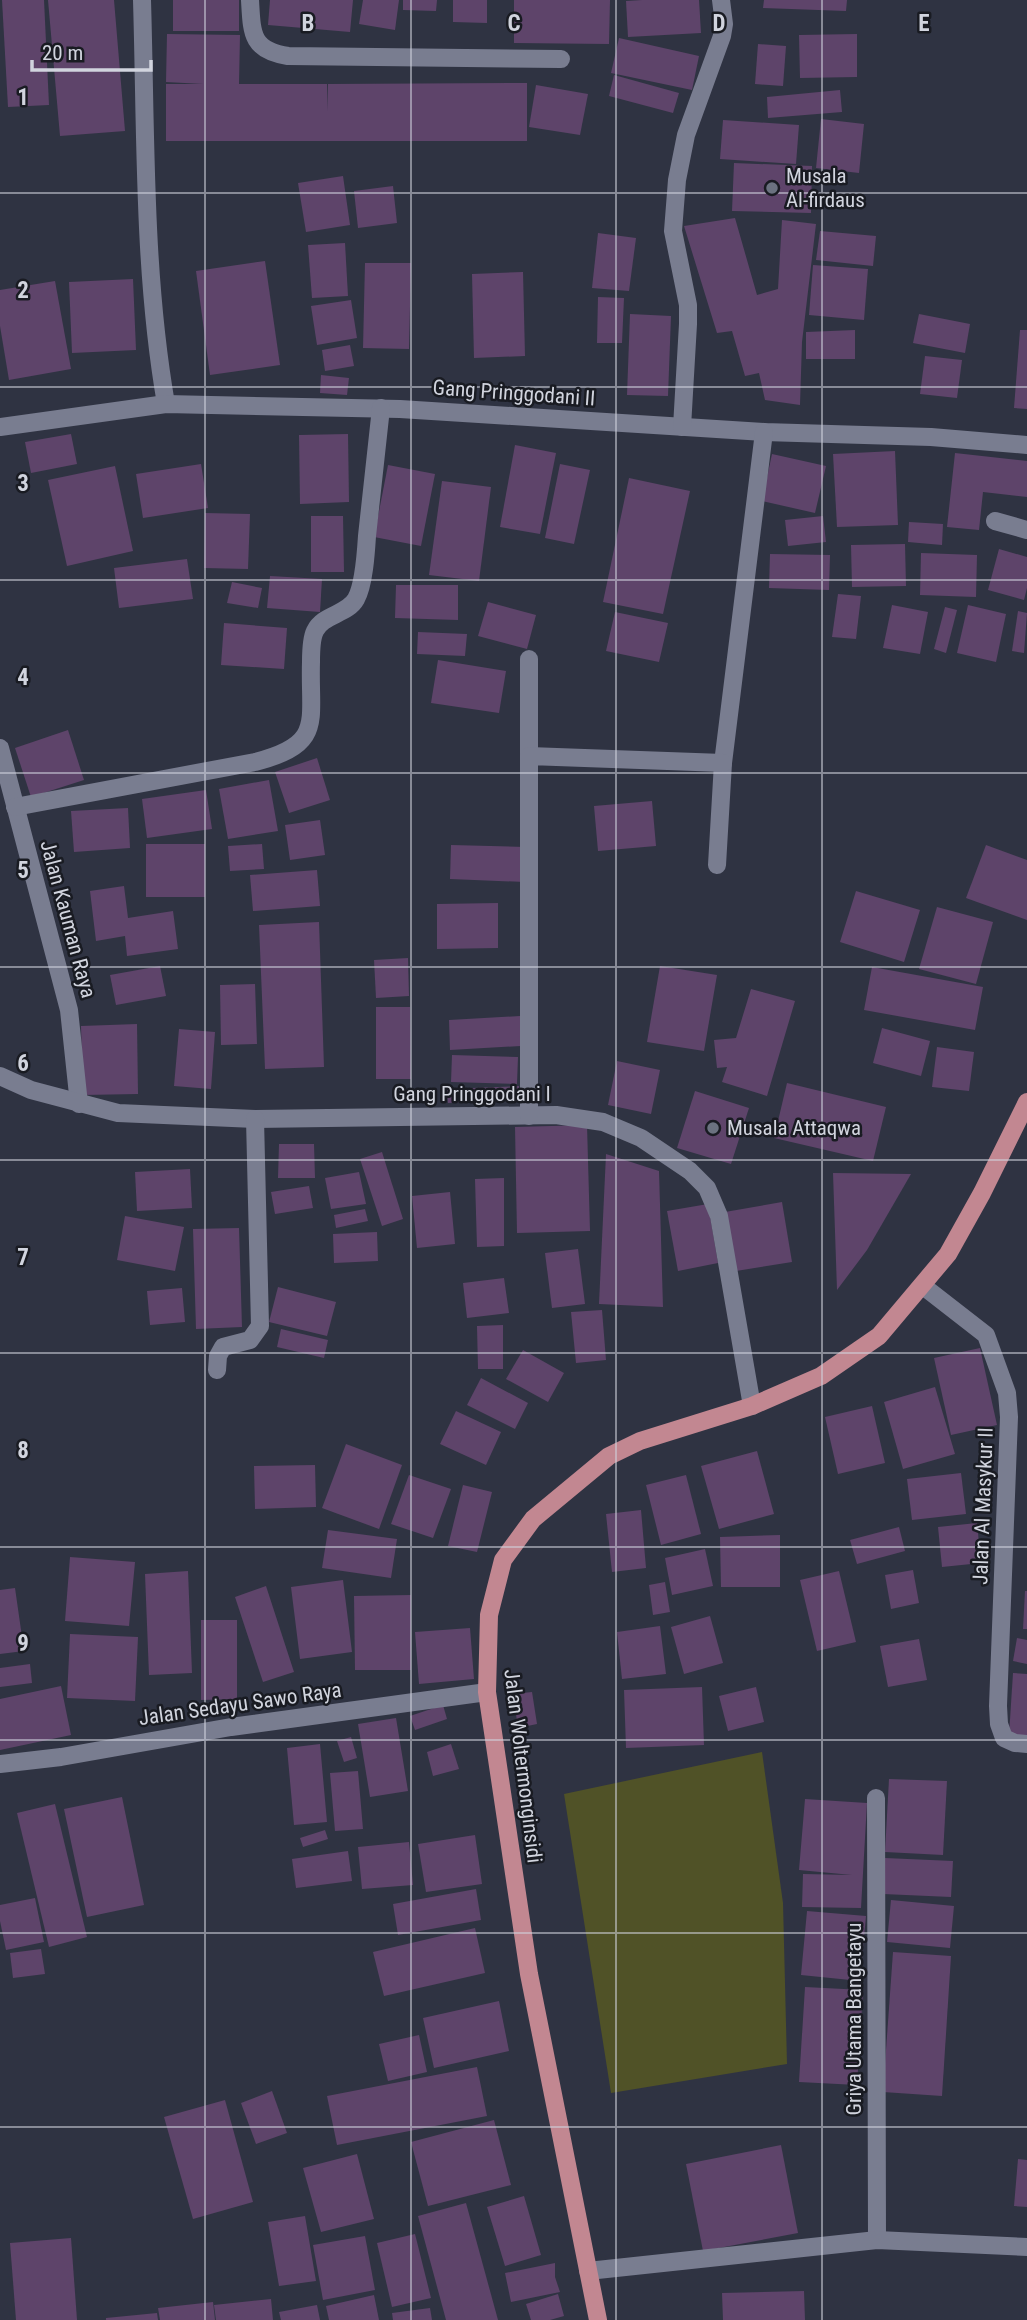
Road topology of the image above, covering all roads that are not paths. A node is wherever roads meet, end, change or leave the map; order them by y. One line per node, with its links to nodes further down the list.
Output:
1 (142, 0): 5 (street)
2 (250, 0): 4 (street)
3 (721, 0): 8 (street)
4 (561, 59)
5 (166, 404): 6 (street, Gang Pringgodani II); 7 (street, Gang Pringgodani II)
6 (381, 408): 8 (street, Gang Pringgodani II); 17 (street)
7 (0, 427)
8 (682, 427): 9 (street, Gang Pringgodani II)
9 (764, 432): 10 (street, Gang Pringgodani II); 16 (street)
10 (1027, 445)
11 (995, 521): 12 (street)
12 (1027, 530)
13 (529, 659): 15 (street)
14 (0, 748): 17 (street, Jalan Kauman Raya)
15 (529, 756): 16 (street); 22 (street)
16 (723, 763): 18 (street)
17 (15, 807): 21 (street, Jalan Kauman Raya)
18 (716, 865)
19 (0, 1076): 21 (street, Gang Pringgodani I)
20 (1027, 1102): 24 (main road, Jalan Woltermonginsidi)
21 (79, 1104): 23 (street, Gang Pringgodani I)
22 (529, 1116): 23 (street, Gang Pringgodani I); 26 (street, Gang Pringgodani I)
23 (255, 1119): 25 (street)
24 (923, 1286): 26 (main road, Jalan Woltermonginsidi); 28 (street, Jalan Al Masykur II)
25 (217, 1370)
26 (752, 1406): 27 (main road, Jalan Woltermonginsidi)
27 (487, 1692): 29 (street, Jalan Sedayu Sawo Raya); 33 (main road, Jalan Woltermonginsidi)
28 (1027, 1744)
29 (0, 1764)
30 (876, 1798): 31 (street, Griya Utama Bangetayu)
31 (877, 2240): 32 (street); 33 (street)
32 (1027, 2247)
33 (588, 2271): 34 (main road, Jalan Woltermonginsidi)
34 (598, 2320)

